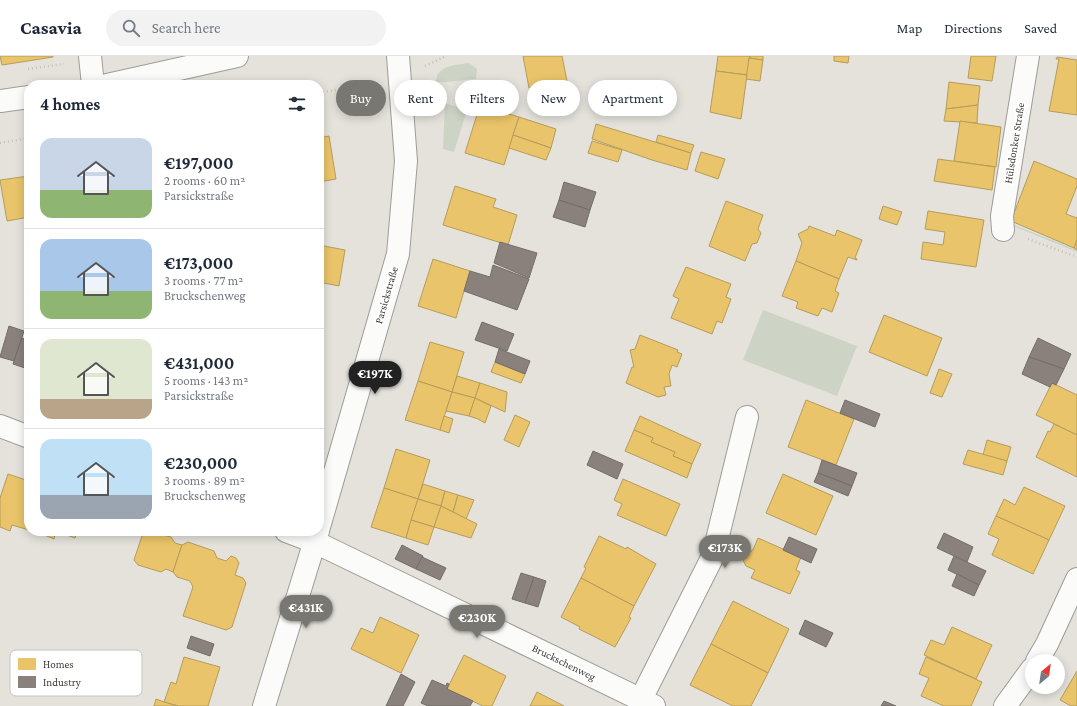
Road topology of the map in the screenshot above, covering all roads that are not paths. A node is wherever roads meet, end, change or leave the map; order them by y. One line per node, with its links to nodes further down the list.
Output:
1 (237, 56): 6 (street)
2 (398, 56): 13 (street, Parsickstraße)
3 (1028, 56): 9 (street, Hülsdonker Straße)
4 (90, 58): 5 (street)
5 (92, 80)
6 (129, 80)
7 (24, 98): 8 (street)
8 (0, 101)
9 (1003, 230)
10 (747, 417): 19 (street, Bruckschenweg)
11 (0, 426): 12 (street)
12 (24, 435)
13 (324, 509)
14 (316, 536): 20 (street, Parsickstraße)
15 (323, 536): 19 (street, Bruckschenweg)
16 (1077, 579): 17 (street)
17 (1041, 654)
18 (1025, 679): 21 (street)
19 (647, 702)
20 (264, 706)
21 (1005, 706)

